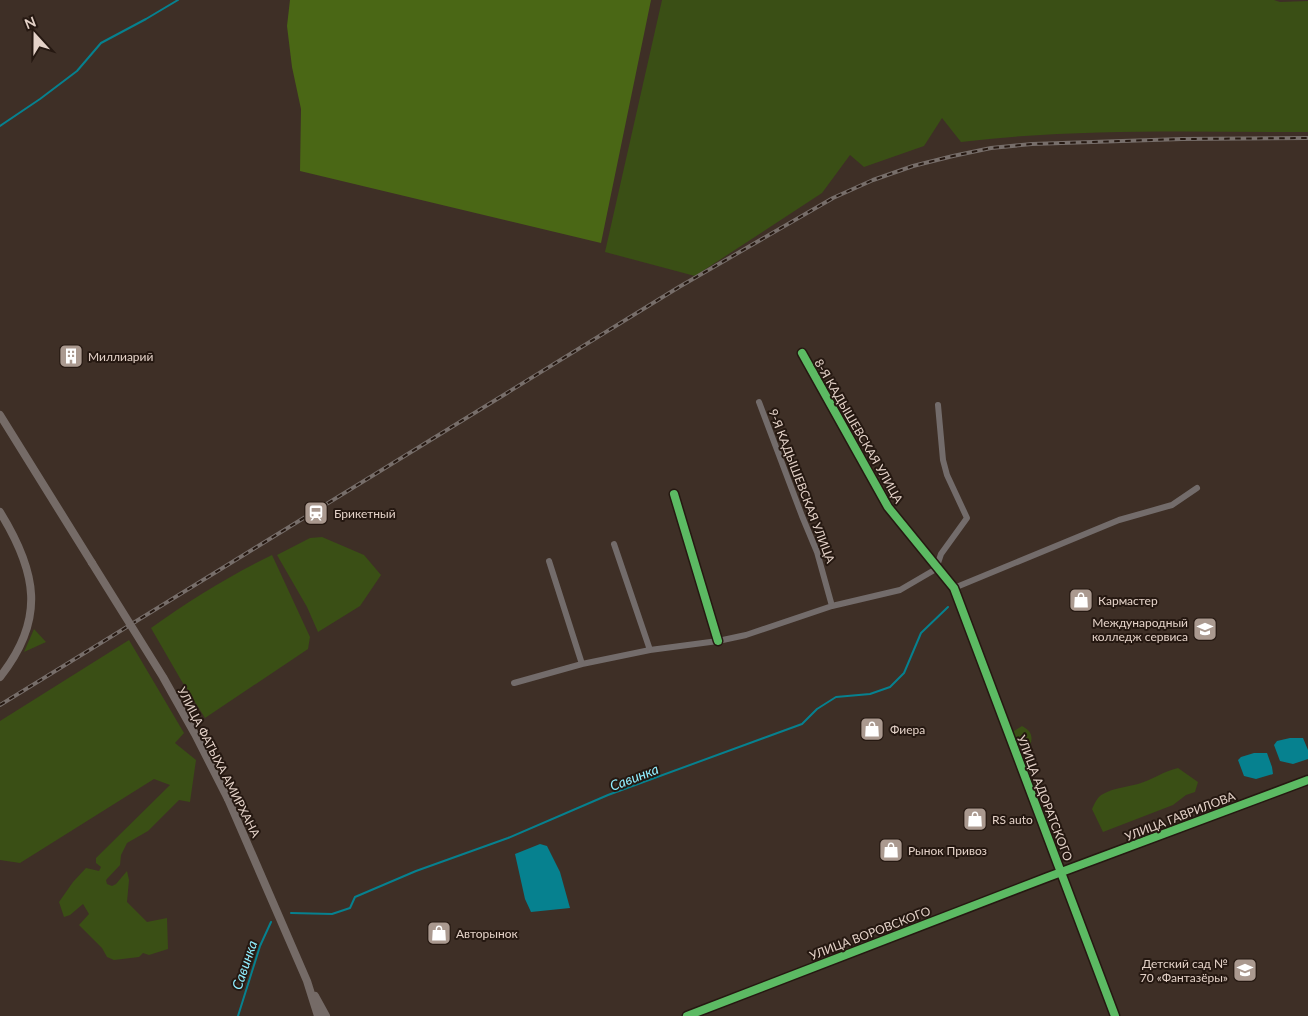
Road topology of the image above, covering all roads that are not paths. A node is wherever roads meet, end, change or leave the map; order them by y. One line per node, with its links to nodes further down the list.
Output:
1 (802, 353): 10 (street, 8-Я КАДЫШЕВСКАЯ УЛИЦА)
2 (759, 402): 12 (street, 9-Я КАДЫШЕВСКАЯ УЛИЦА)
3 (938, 405): 10 (street)
4 (0, 415): 20 (main road, УЛИЦА ФАТЫХА АМИРХАНА, bridge)
5 (1197, 488): 11 (street)
6 (674, 494): 13 (street)
7 (0, 512): 16 (main road)
8 (614, 544): 14 (street)
9 (549, 560): 15 (street)
10 (936, 569): 11 (street, 8-Я КАДЫШЕВСКАЯ УЛИЦА); 12 (street)
11 (954, 588): 19 (street, УЛИЦА АДОРАТСКОГО)
12 (832, 606): 13 (street)
13 (718, 641): 14 (street)
14 (650, 650): 15 (street)
15 (582, 664): 17 (street)
16 (0, 677)
17 (514, 683)
18 (1308, 780): 19 (street, УЛИЦА ГАВРИЛОВА)
19 (1061, 872): 23 (street, УЛИЦА ВОРОВСКОГО); 24 (street, УЛИЦА АДОРАТСКОГО)
20 (307, 981): 21 (main road, УЛИЦА ФАТЫХА АМИРХАНА); 22 (main road, УЛИЦА ФАТЫХА АМИРХАНА)
21 (318, 1016)
22 (326, 1016)
23 (687, 1016)
24 (1115, 1016)

